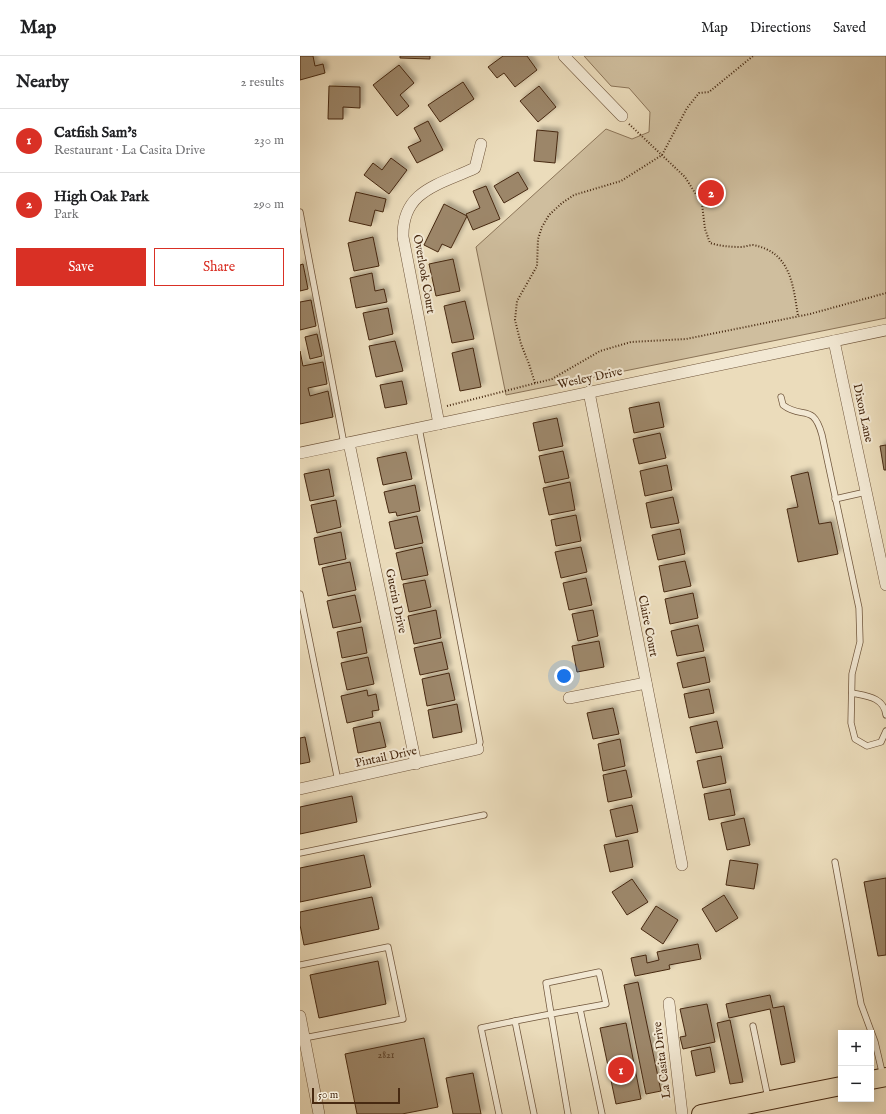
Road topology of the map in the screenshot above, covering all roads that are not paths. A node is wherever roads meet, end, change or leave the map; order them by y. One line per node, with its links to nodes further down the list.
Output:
1 (564, 56): 2 (street)
2 (622, 116)
3 (481, 144): 9 (street, Overlook Court)
4 (300, 212): 11 (lane)
5 (886, 330): 6 (street, Wesley Drive)
6 (834, 341): 7 (street, Wesley Drive); 13 (street, Dixon Lane)
7 (589, 392): 9 (street, Wesley Drive); 18 (street, Claire Court)
8 (781, 397): 14 (lane)
9 (439, 424): 10 (street, Wesley Drive)
10 (419, 428): 11 (street, Wesley Drive); 23 (lane)
11 (347, 443): 12 (street, Wesley Drive); 24 (street, Guerin Drive)
12 (300, 453)
13 (866, 492): 14 (lane); 15 (street, Dixon Lane)
14 (835, 499): 19 (lane)
15 (883, 553): 16 (street, Dixon Lane)
16 (886, 585)
17 (300, 594): 25 (lane)
18 (646, 683): 20 (street); 30 (street, Claire Court)
19 (852, 693): 21 (lane); 22 (lane)
20 (569, 698)
21 (886, 715)
22 (886, 731)
23 (478, 748): 24 (street, Pintail Drive)
24 (416, 764): 25 (street, Pintail Drive)
25 (338, 781): 26 (street, Pintail Drive)
26 (300, 789)
27 (484, 815): 28 (lane)
28 (300, 852)
29 (835, 862): 39 (lane)
30 (682, 865)
31 (300, 965): 38 (lane)
32 (669, 1003): 48 (street, La Casita Drive)
33 (580, 1009): 34 (lane); 34 (lane); 47 (lane)
34 (551, 1014): 36 (lane); 46 (lane)
35 (300, 1016): 38 (street)
36 (515, 1021): 44 (lane); 45 (lane)
37 (753, 1026): 41 (lane)
38 (304, 1038): 43 (street)
39 (880, 1079)
40 (838, 1087): 41 (main road)
41 (769, 1100): 42 (main road)
42 (723, 1112): 49 (main road)
43 (319, 1114)
44 (499, 1114)
45 (534, 1114)
46 (568, 1114)
47 (602, 1114)
48 (682, 1114)
49 (701, 1114)

